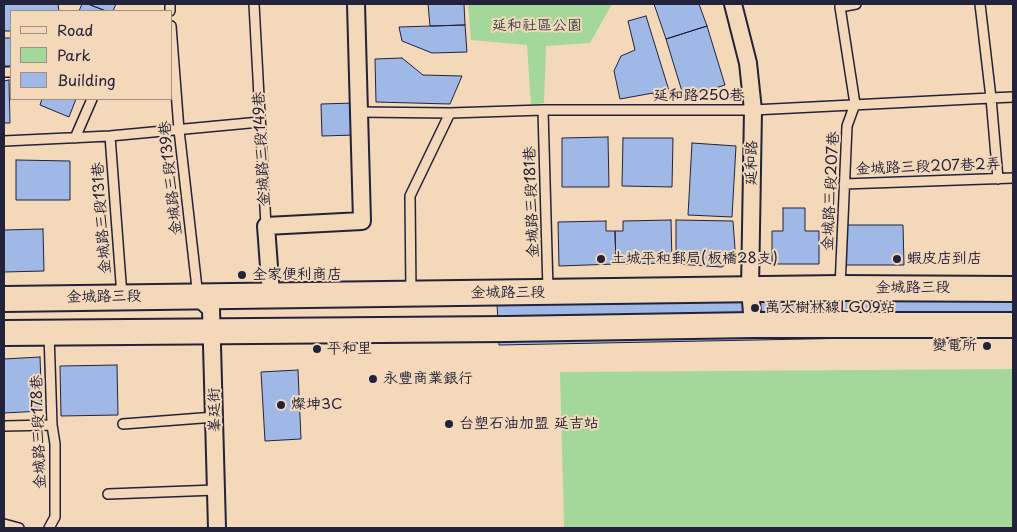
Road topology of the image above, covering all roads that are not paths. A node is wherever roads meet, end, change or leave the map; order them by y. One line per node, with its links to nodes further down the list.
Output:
1 (254, 4): 15 (lane, 金城路三段149巷)
2 (356, 4): 13 (street)
3 (733, 4): 12 (street, 延和路)
4 (856, 4): 10 (lane)
5 (980, 4): 8 (lane)
6 (172, 39): 16 (lane, 金城路三段139巷)
7 (1013, 97): 8 (lane, 延和路250巷)
8 (991, 98): 10 (lane, 延和路250巷); 21 (lane)
9 (92, 100): 18 (lane)
10 (856, 104): 12 (lane, 延和路250巷); 22 (lane, 金城路三段207巷)
11 (543, 110): 12 (lane, 延和路250巷); 14 (lane, 延和路250巷); 28 (lane, 金城路三段181巷)
12 (753, 110): 25 (street, 延和路)
13 (359, 112): 14 (lane, 延和路250巷); 23 (street)
14 (450, 113): 27 (lane)
15 (260, 122): 16 (lane); 23 (lane, 金城路三段149巷)
16 (179, 130): 17 (lane); 31 (lane, 金城路三段139巷)
17 (110, 136): 18 (lane); 30 (lane, 金城路三段131巷)
18 (75, 138): 19 (lane)
19 (4, 141)
20 (1013, 178): 21 (lane, 金城路三段207巷2弄)
21 (998, 179): 22 (lane, 金城路三段207巷2弄)
22 (844, 184): 24 (lane, 金城路三段207巷)
23 (266, 226): 29 (street, 金城路三段149巷)
24 (840, 288): 25 (main road, 金城路三段); 26 (main road, 金城路三段)
25 (750, 289): 28 (main road, 金城路三段); 33 (street, 延和路)
26 (1013, 289)
27 (412, 293): 28 (main road, 金城路三段); 29 (main road, 金城路三段)
28 (548, 293)
29 (271, 294): 31 (main road, 金城路三段)
30 (122, 297): 31 (main road, 金城路三段); 32 (main road, 金城路三段)
31 (198, 297): 35 (street, 峯廷街)
32 (4, 299)
33 (753, 325): 34 (main road); 35 (main road)
34 (1013, 325)
35 (213, 331): 37 (main road); 38 (street, 峯廷街)
36 (4, 333): 37 (main road)
37 (49, 333): 40 (lane, 金城路三段178巷)
38 (215, 417): 39 (lane); 42 (street, 峯廷街)
39 (123, 424)
40 (52, 425): 41 (lane); 46 (lane, 金城路三段178巷)
41 (4, 426)
42 (216, 490): 43 (lane); 47 (street, 峯廷街)
43 (108, 494)
44 (4, 524): 45 (lane)
45 (19, 528)
46 (50, 528)
47 (217, 528)

